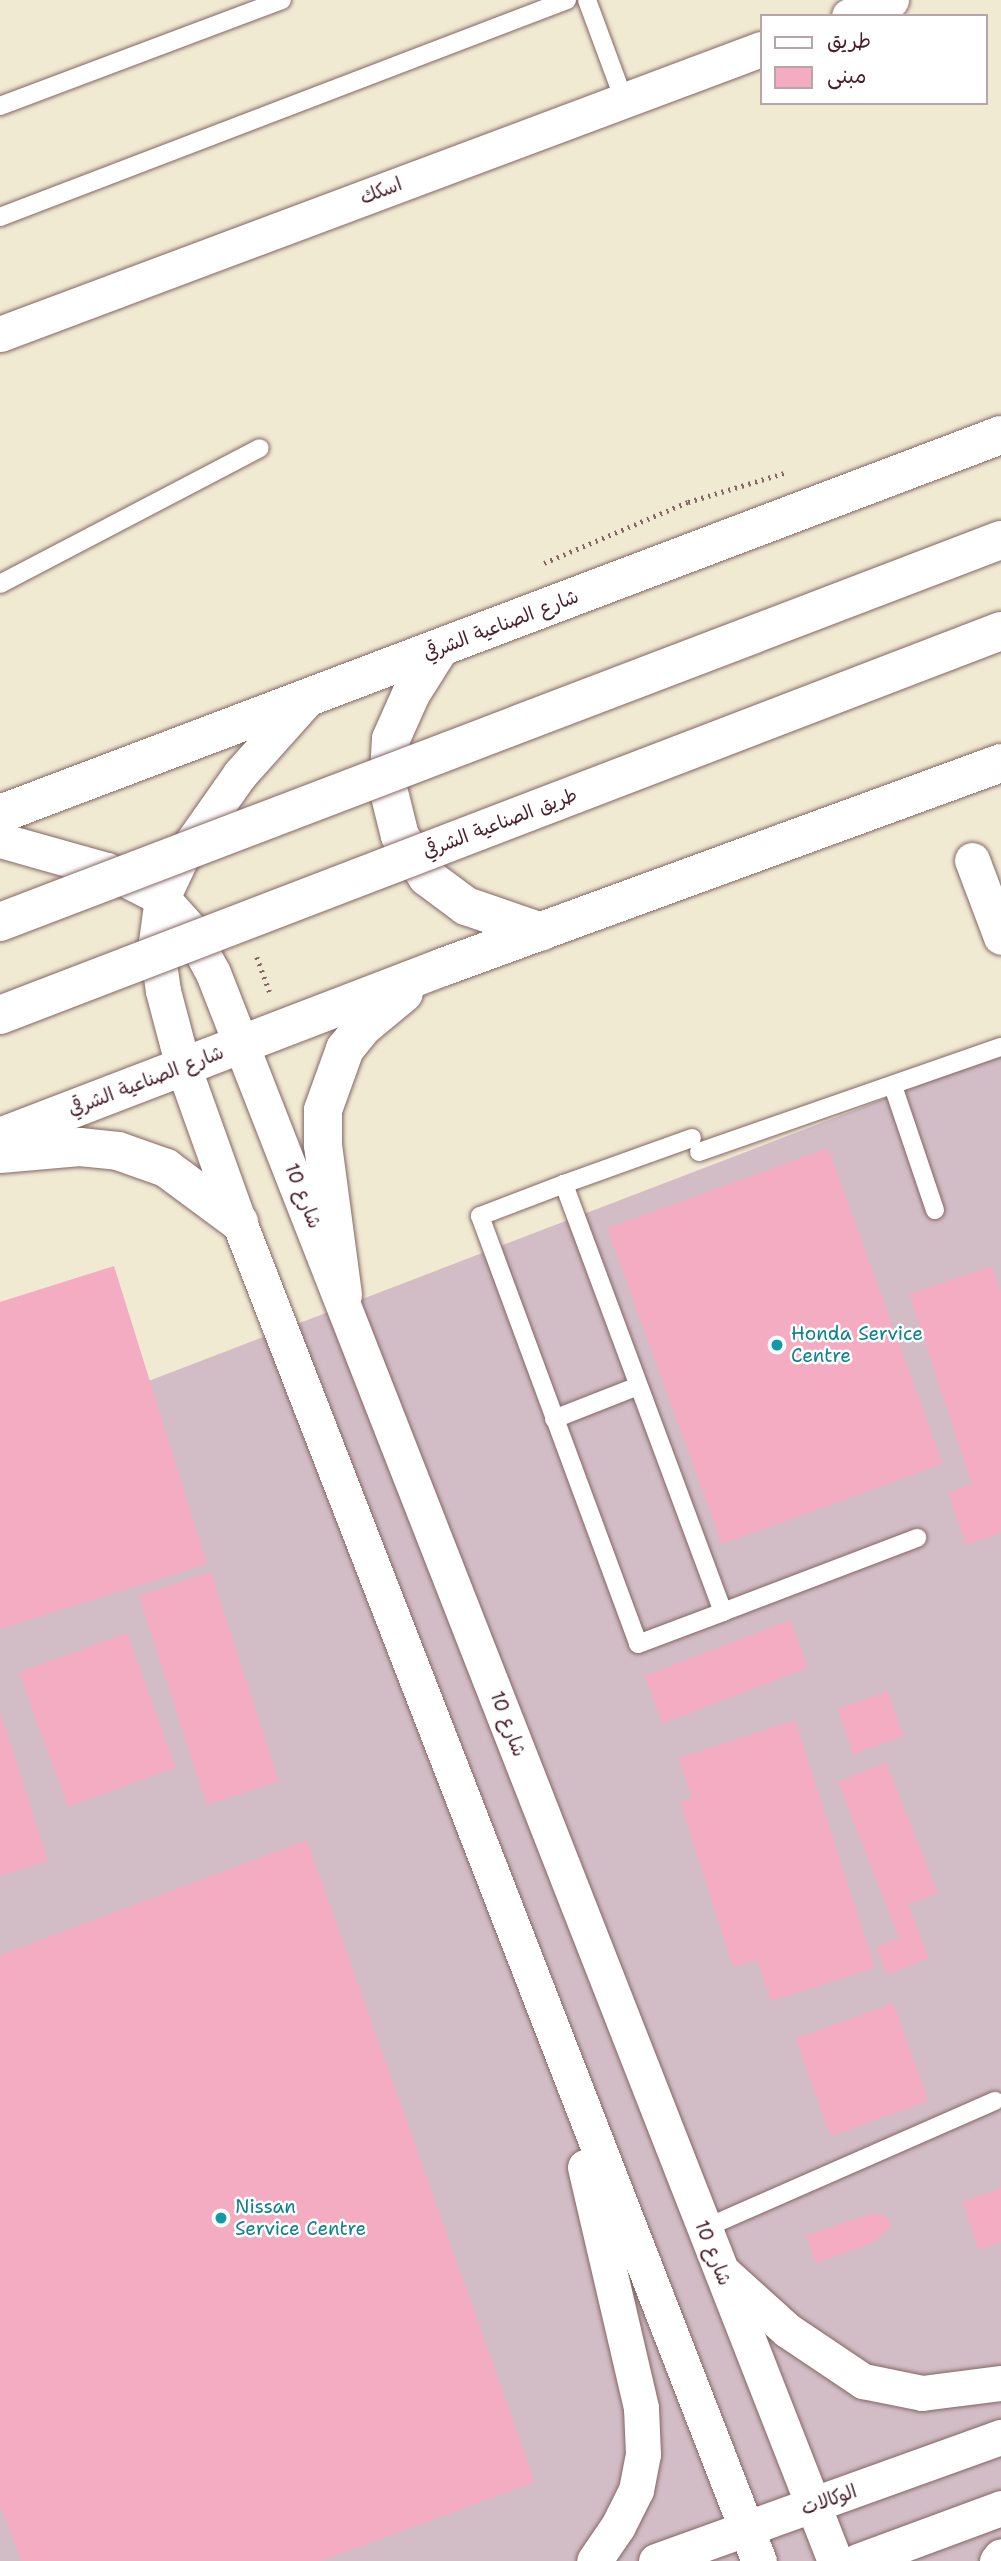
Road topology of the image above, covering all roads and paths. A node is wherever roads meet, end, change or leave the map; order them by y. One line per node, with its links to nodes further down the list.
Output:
1 (282, 0): 8 (lane)
2 (567, 0): 9 (lane)
3 (587, 0): 7 (lane)
4 (891, 0): 5 (street)
5 (854, 14)
6 (760, 49): 7 (street, اسكك)
7 (624, 100): 10 (street, اسكك)
8 (0, 106)
9 (0, 216)
10 (0, 334)
11 (1001, 435): 16 (main road, شارع الصناعية الشرقي)
12 (260, 448): 14 (lane)
13 (1001, 540): 23 (main road, bridge)
14 (0, 584)
15 (1001, 631): 27 (main road, طريق الصناعية الشرقي, bridge)
16 (440, 648): 17 (main road, شارع الصناعية الشرقي); 24 (main road)
17 (308, 698): 19 (main road, شارع الصناعية الشرقي); 22 (street)
18 (1001, 763): 24 (main road, شارع الصناعية الشرقي)
19 (0, 814)
20 (0, 840): 22 (street, شارع 10)
21 (972, 860): 25 (street)
22 (162, 898): 28 (street, شارع 10); 30 (street)
23 (0, 922)
24 (541, 932): 26 (main road, شارع الصناعية الشرقي)
25 (1001, 937)
26 (443, 967): 28 (main road, شارع الصناعية الشرقي); 37 (main road)
27 (0, 1015)
28 (243, 1044): 30 (main road, شارع الصناعية الشرقي); 37 (street, شارع 10)
29 (1001, 1047): 31 (lane)
30 (183, 1066): 32 (main road, شارع الصناعية الشرقي); 36 (street)
31 (893, 1086): 34 (lane); 35 (lane)
32 (0, 1137)
33 (0, 1154): 36 (main road)
34 (564, 1184): 38 (lane); 39 (lane)
35 (936, 1210)
36 (239, 1222): 42 (street)
37 (343, 1296): 44 (street, شارع 10)
38 (638, 1386): 39 (lane); 41 (lane)
39 (554, 1419): 41 (lane)
40 (916, 1538): 41 (lane)
41 (723, 1612)
42 (573, 2090): 50 (street); 52 (street)
43 (995, 2101): 44 (lane)
44 (703, 2229): 45 (street, شارع 10)
45 (718, 2267): 46 (street); 48 (street, شارع 10)
46 (1001, 2383)
47 (1001, 2437): 48 (street, الوكالات)
48 (814, 2505): 50 (street, الوكالات); 55 (street, شارع 10)
49 (1001, 2508): 56 (street)
50 (747, 2528): 53 (street, الوكالات); 54 (street)
51 (1001, 2556): 57 (street)
52 (594, 2561)
53 (656, 2561)
54 (759, 2561)
55 (835, 2561)
56 (858, 2561)
57 (997, 2561)

